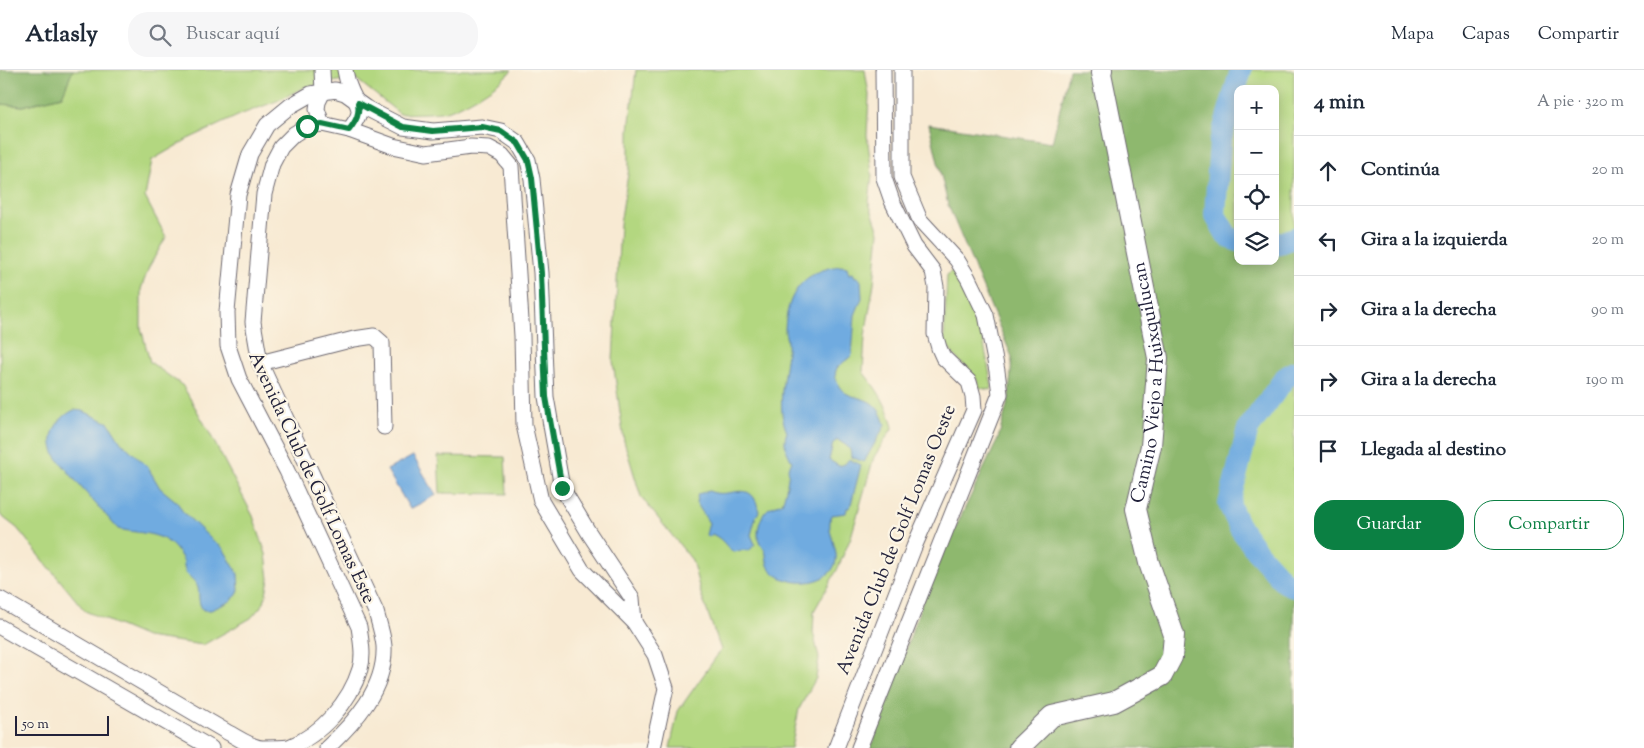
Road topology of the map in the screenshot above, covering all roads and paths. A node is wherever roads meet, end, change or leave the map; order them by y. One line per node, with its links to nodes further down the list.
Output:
1 (322, 70): 6 (street)
2 (345, 70): 7 (street)
3 (883, 70): 11 (street, Avenida Club de Golf Lomas Oeste)
4 (902, 70): 10 (street)
5 (1102, 70): 24 (main road, Camino Viejo a Huixquilucan)
6 (323, 92): 7 (street, Avenida Club de Golf Lomas Este); 8 (street); 16 (street, Avenida Club de Golf Lomas Este)
7 (358, 103): 9 (street); 17 (street, Avenida Club de Golf Lomas Este)
8 (322, 124): 9 (street, Avenida Club de Golf Lomas Este); 12 (street, Avenida Club de Golf Lomas Este)
9 (349, 130): 17 (street, Avenida Club de Golf Lomas Este)
10 (957, 260): 11 (street); 13 (street)
11 (933, 271): 14 (street, Avenida Club de Golf Lomas Oeste)
12 (260, 363): 15 (street); 20 (street, Avenida Club de Golf Lomas Este)
13 (1000, 394): 14 (street); 23 (street)
14 (973, 396): 22 (street, Avenida Club de Golf Lomas Oeste)
15 (384, 427)
16 (0, 600)
17 (634, 622): 21 (street)
18 (0, 627): 19 (street)
19 (211, 748)
20 (327, 748)
21 (653, 748)
22 (836, 748)
23 (860, 748)
24 (1019, 748)

